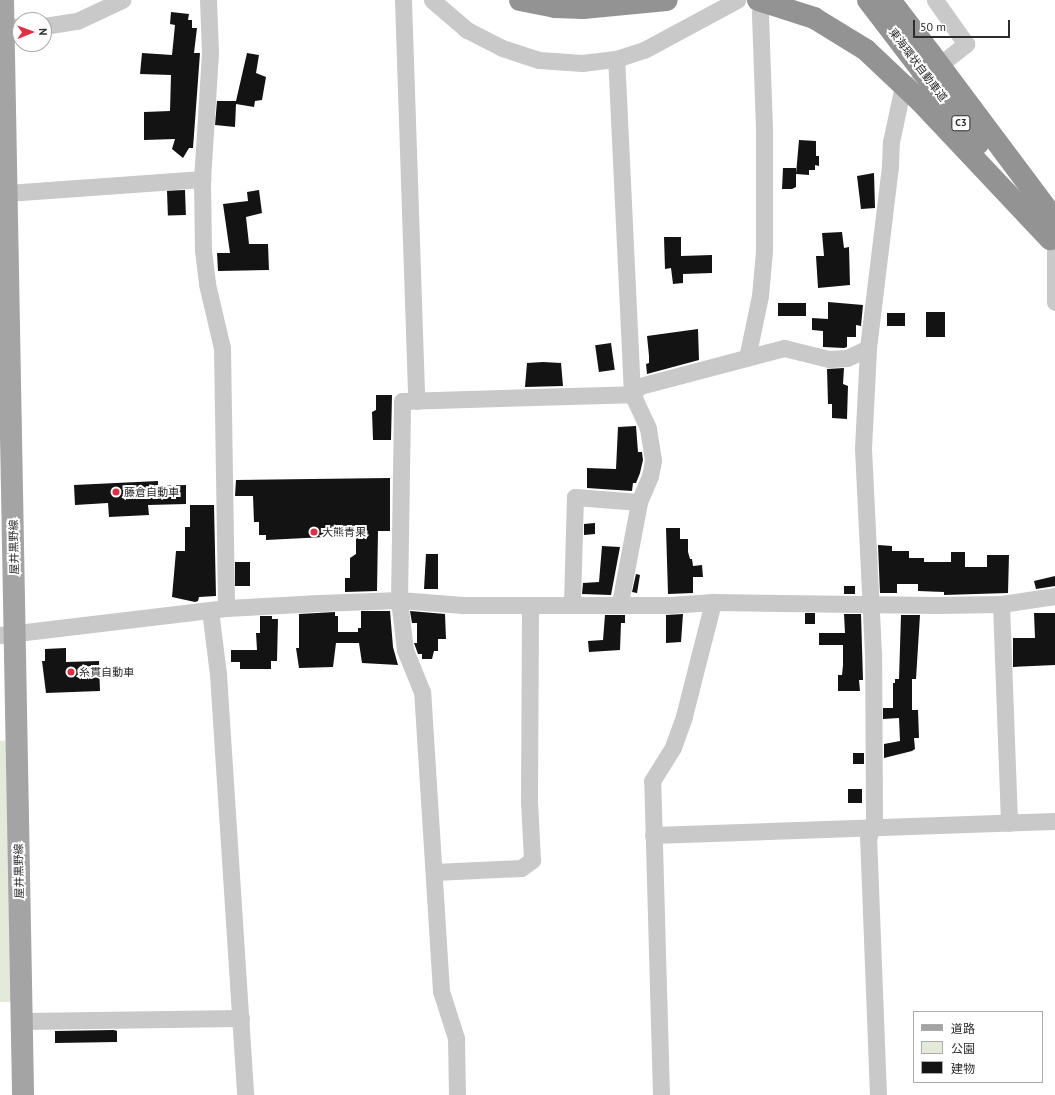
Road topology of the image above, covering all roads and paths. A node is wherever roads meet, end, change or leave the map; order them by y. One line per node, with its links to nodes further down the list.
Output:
1 (3, 0): 16 (main road, 屋井黒野線)
2 (122, 0): 15 (street)
3 (208, 0): 19 (street)
4 (403, 0): 27 (street)
5 (432, 0): 18 (street)
6 (520, 0): 7 (highway)
7 (667, 0)
8 (737, 0): 18 (street)
9 (758, 0): 21 (highway, bridge)
10 (763, 0): 25 (street)
11 (868, 0): 21 (highway, 東海環状自動車道 / C3, bridge)
12 (890, 0): 17 (highway, 東海環状自動車道 / C3)
13 (896, 0): 17 (highway)
14 (935, 0): 24 (street)
15 (52, 25)
16 (8, 26): 20 (main road, 屋井黒野線)
17 (931, 54): 21 (highway, 東海環状自動車道 / C3, bridge)
18 (616, 59): 26 (street)
19 (202, 179): 20 (street); 37 (street)
20 (8, 193): 23 (main road, 屋井黒野線)
21 (1054, 234): 22 (street)
22 (1055, 302)
23 (5, 310): 38 (main road, 屋井黒野線)
24 (868, 348): 25 (street); 34 (street)
25 (747, 358): 26 (street)
26 (632, 394): 27 (street); 28 (street)
27 (416, 401): 30 (street)
28 (639, 502): 32 (street); 33 (street)
29 (1055, 596): 35 (street)
30 (399, 600): 36 (street); 37 (street); 43 (street)
31 (713, 602): 33 (street); 34 (street); 42 (street)
32 (572, 603): 33 (street); 36 (street)
33 (620, 603)
34 (870, 604): 35 (street); 41 (street)
35 (1001, 604): 40 (street)
36 (530, 605): 43 (street)
37 (218, 609): 38 (street); 44 (street)
38 (8, 634): 45 (main road, 屋井黒野線)
39 (1055, 821): 40 (street)
40 (1009, 823): 41 (street)
41 (871, 828): 42 (street); 50 (street)
42 (653, 835): 49 (street)
43 (434, 872): 48 (street)
44 (241, 1018): 45 (street); 47 (street)
45 (22, 1022): 46 (main road, 屋井黒野線)
46 (23, 1095)
47 (245, 1095)
48 (457, 1095)
49 (661, 1095)
50 (878, 1095)

